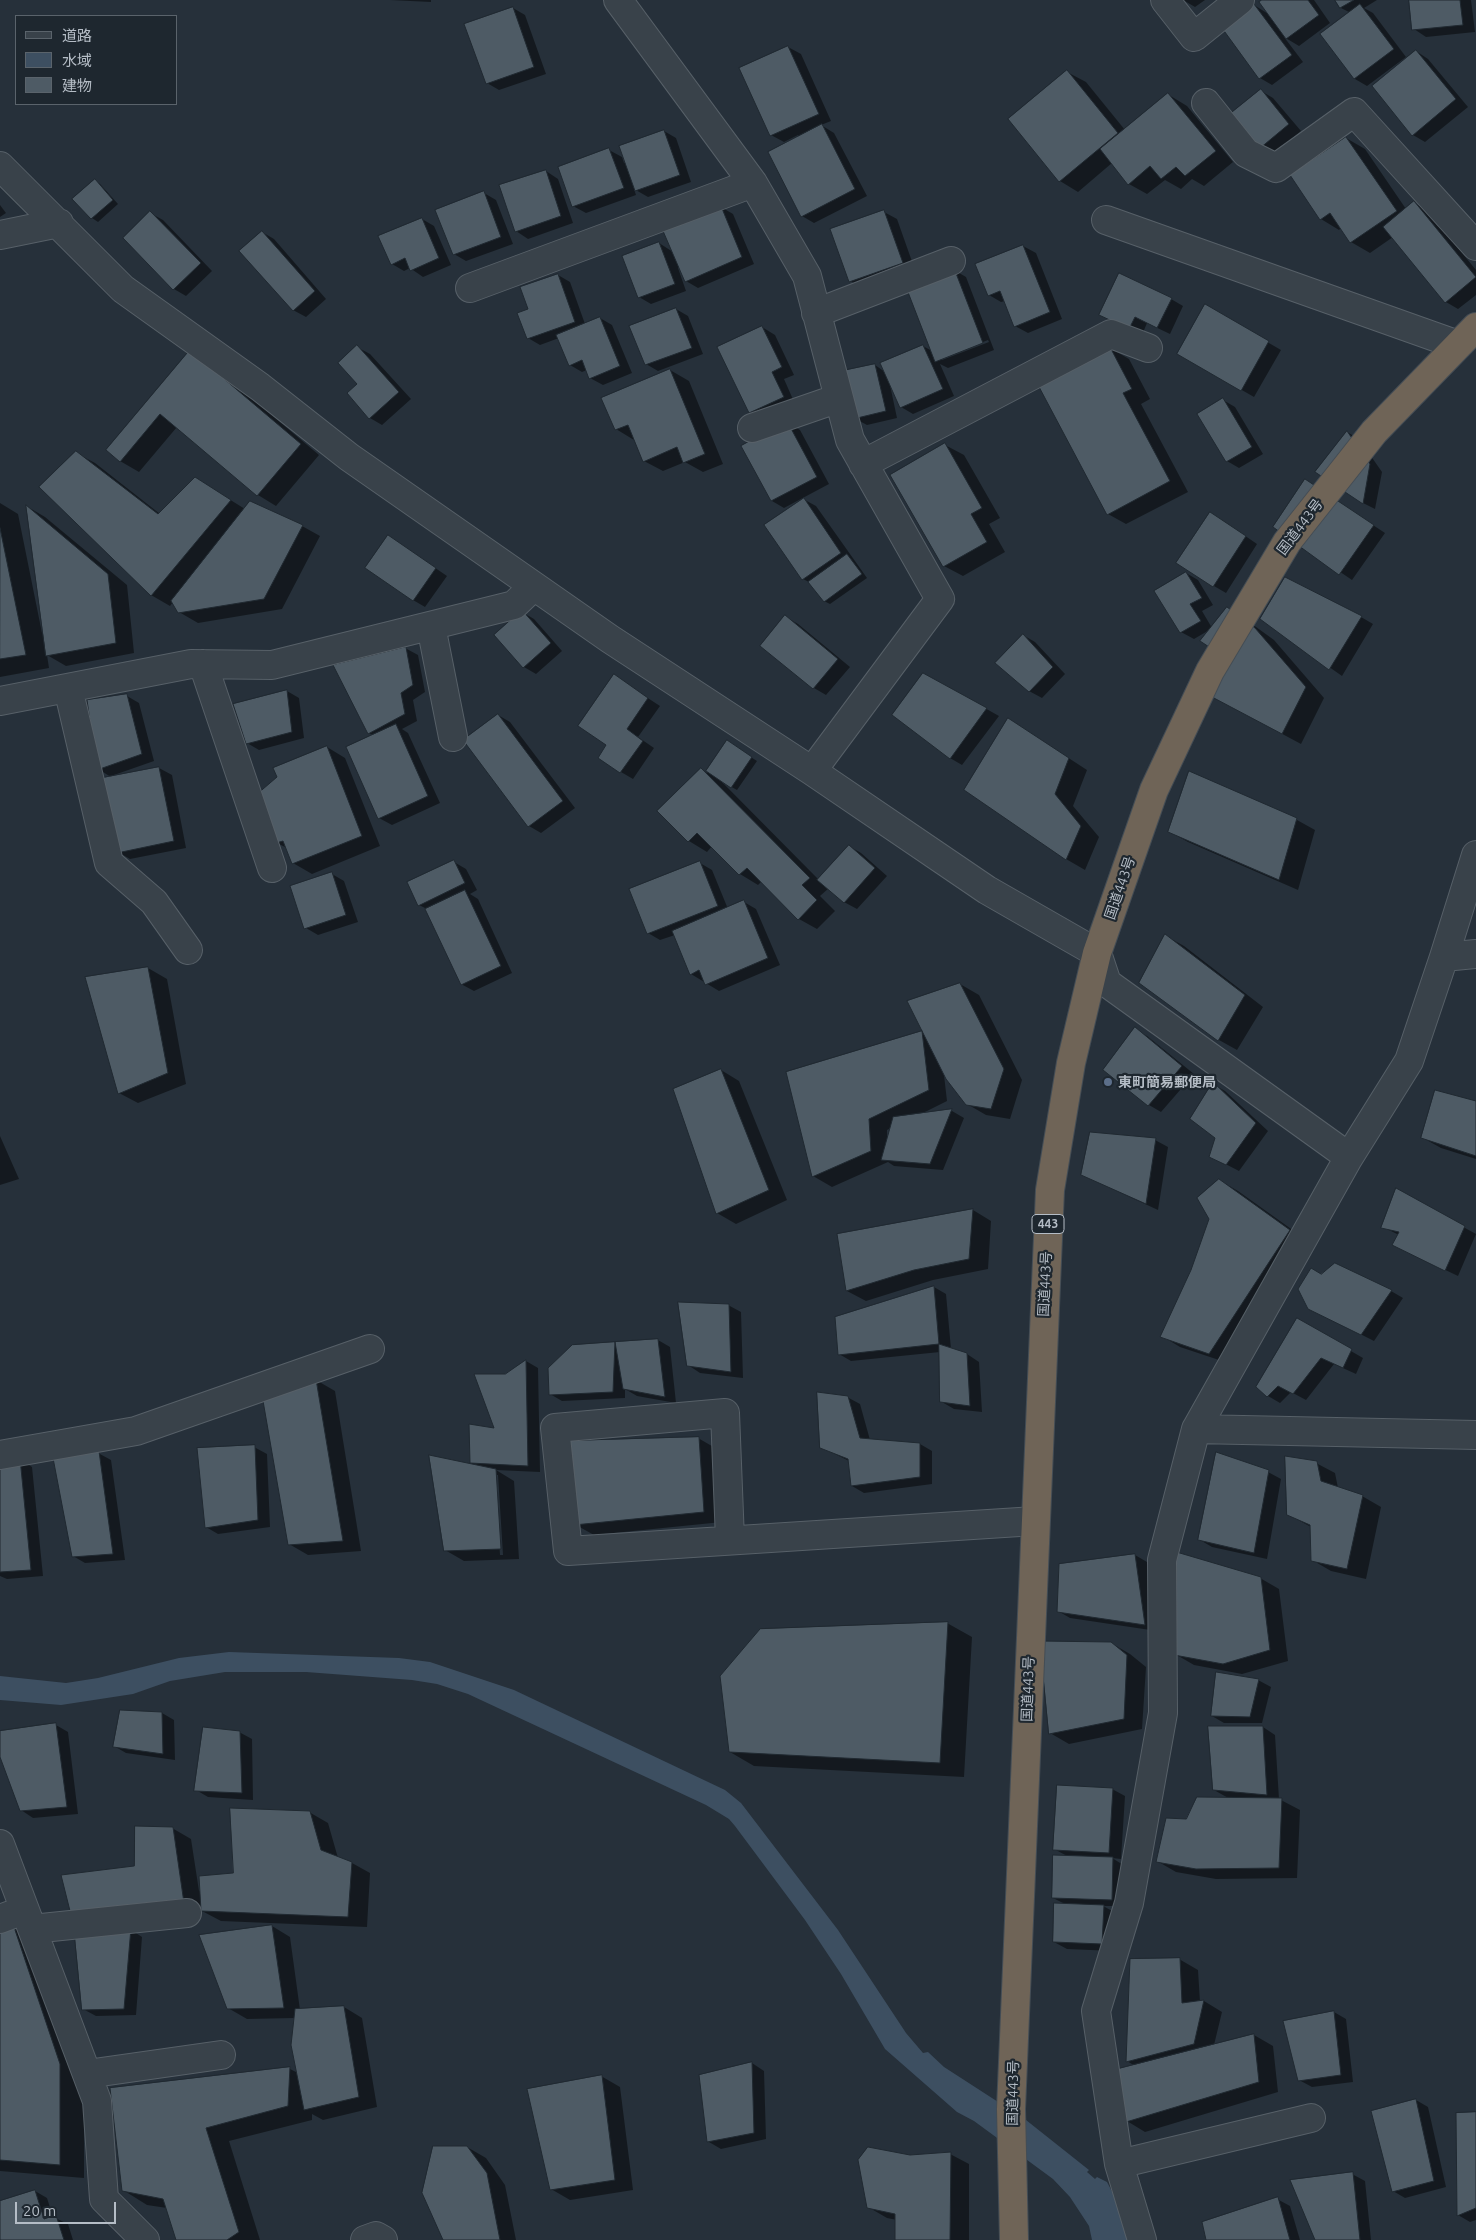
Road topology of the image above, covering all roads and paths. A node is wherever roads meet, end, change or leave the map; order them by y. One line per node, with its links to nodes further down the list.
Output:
1 (618, 0): 6 (street)
2 (1165, 0): 3 (street)
3 (1240, 0)
4 (1206, 103): 10 (street)
5 (0, 166): 8 (street)
6 (753, 183): 12 (street); 13 (street)
7 (1106, 220): 14 (street)
8 (59, 224): 9 (street); 19 (street)
9 (0, 234)
10 (1476, 246)
11 (951, 261): 13 (street)
12 (470, 288)
13 (816, 313): 16 (street)
14 (1467, 336): 29 (highway, 国道443号 / 443)
15 (1148, 348): 18 (street)
16 (838, 398): 17 (street); 18 (street)
17 (752, 428)
18 (863, 464): 25 (street)
19 (534, 586): 20 (street); 25 (street)
20 (431, 626): 21 (street); 24 (street)
21 (203, 664): 22 (street); 27 (street)
22 (68, 688): 23 (street); 28 (street)
23 (0, 701)
24 (453, 737)
25 (812, 771): 29 (street)
26 (1476, 855): 31 (street)
27 (272, 868)
28 (188, 950)
29 (1097, 953): 32 (street); 37 (highway, 国道443号 / 443)
30 (1476, 954): 31 (street)
31 (1444, 957): 32 (street)
32 (1349, 1158): 34 (street)
33 (370, 1349): 36 (street)
34 (1196, 1429): 35 (street); 45 (street)
35 (1476, 1435)
36 (0, 1455)
37 (1035, 1521): 38 (street); 49 (highway, 国道443号 / 443)
38 (730, 1540): 38 (street)
39 (0, 1844): 41 (street)
40 (188, 1913): 41 (street)
41 (19, 1919): 43 (street)
42 (221, 2055): 43 (street)
43 (87, 2074): 46 (street)
44 (1311, 2118): 45 (street)
45 (1119, 2164): 50 (street)
46 (145, 2240)
47 (365, 2240): 48 (street)
48 (383, 2240)
49 (1014, 2240)
50 (1142, 2240)

